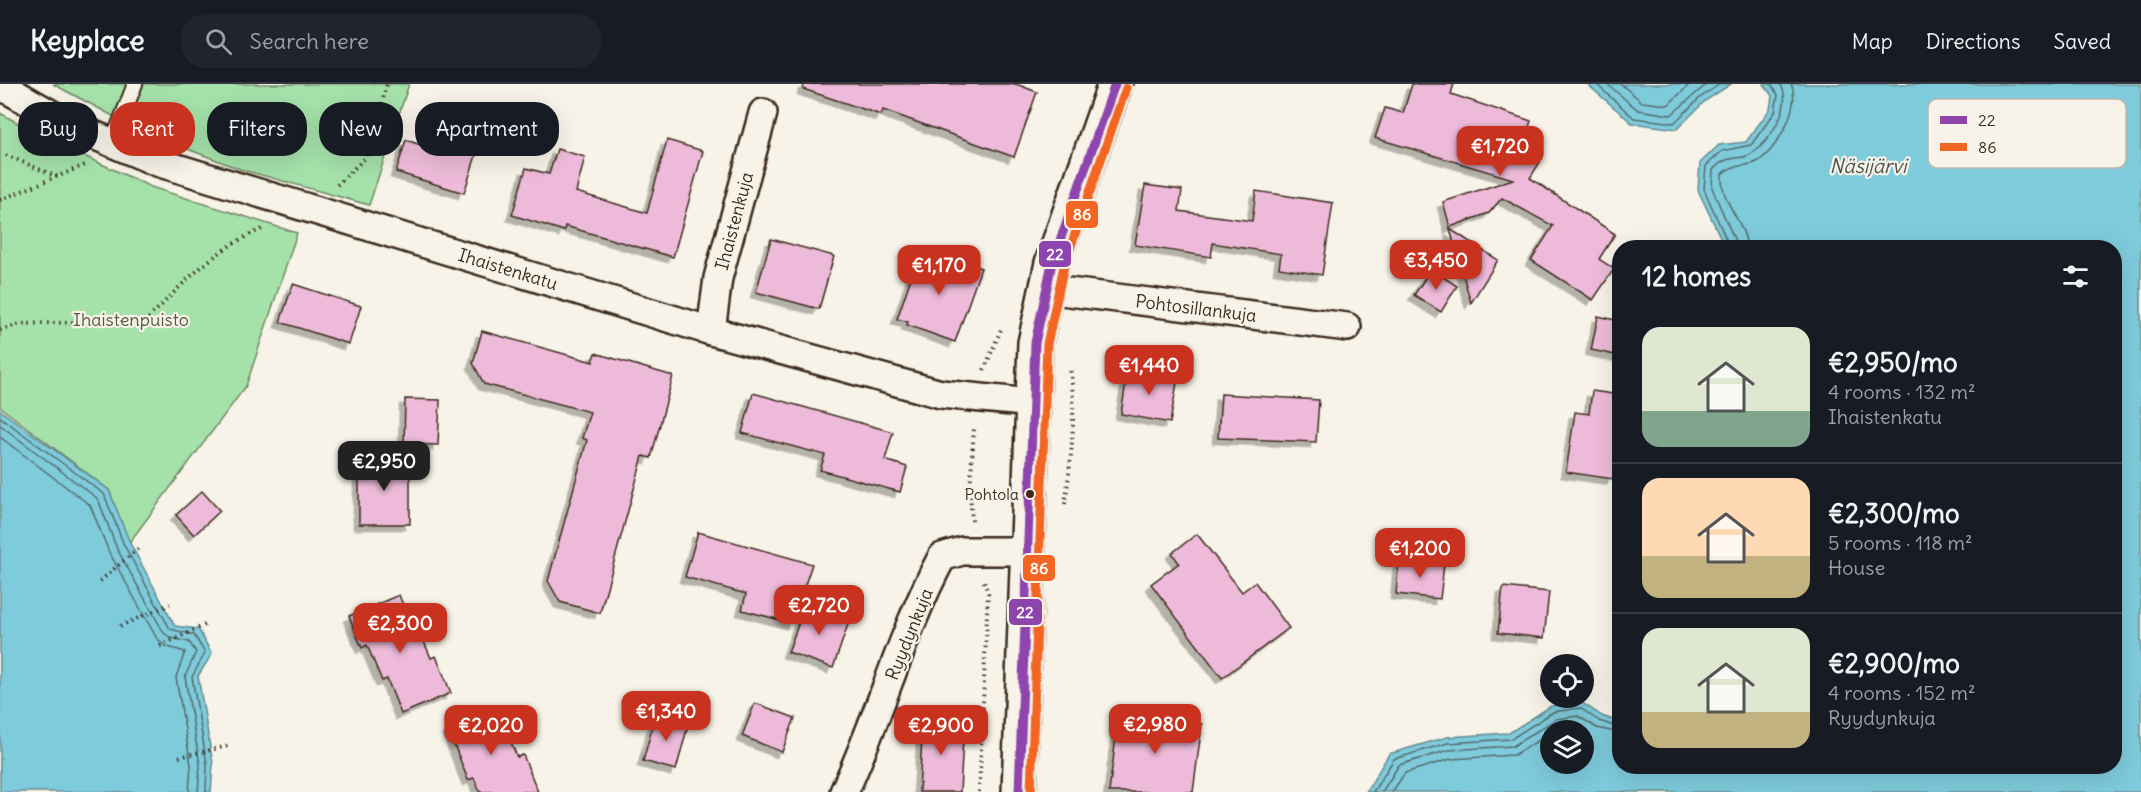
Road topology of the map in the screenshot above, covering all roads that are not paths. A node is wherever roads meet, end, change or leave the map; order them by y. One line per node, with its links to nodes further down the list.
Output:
1 (135, 84): 4 (lane)
2 (1115, 84): 8 (main road)
3 (0, 85): 6 (street, Ihaistenkatu)
4 (128, 102)
5 (763, 113): 10 (street, Ihaistenkuja)
6 (110, 141)
7 (144, 156): 10 (street, Ihaistenkatu)
8 (1045, 289): 9 (street, Pohtosillankuja); 11 (main road)
9 (1347, 327)
10 (711, 331): 11 (street, Ihaistenkatu)
11 (1032, 403): 12 (main road)
12 (1028, 551): 13 (street, Ryydynkuja); 14 (main road)
13 (844, 792)
14 (1019, 792)

